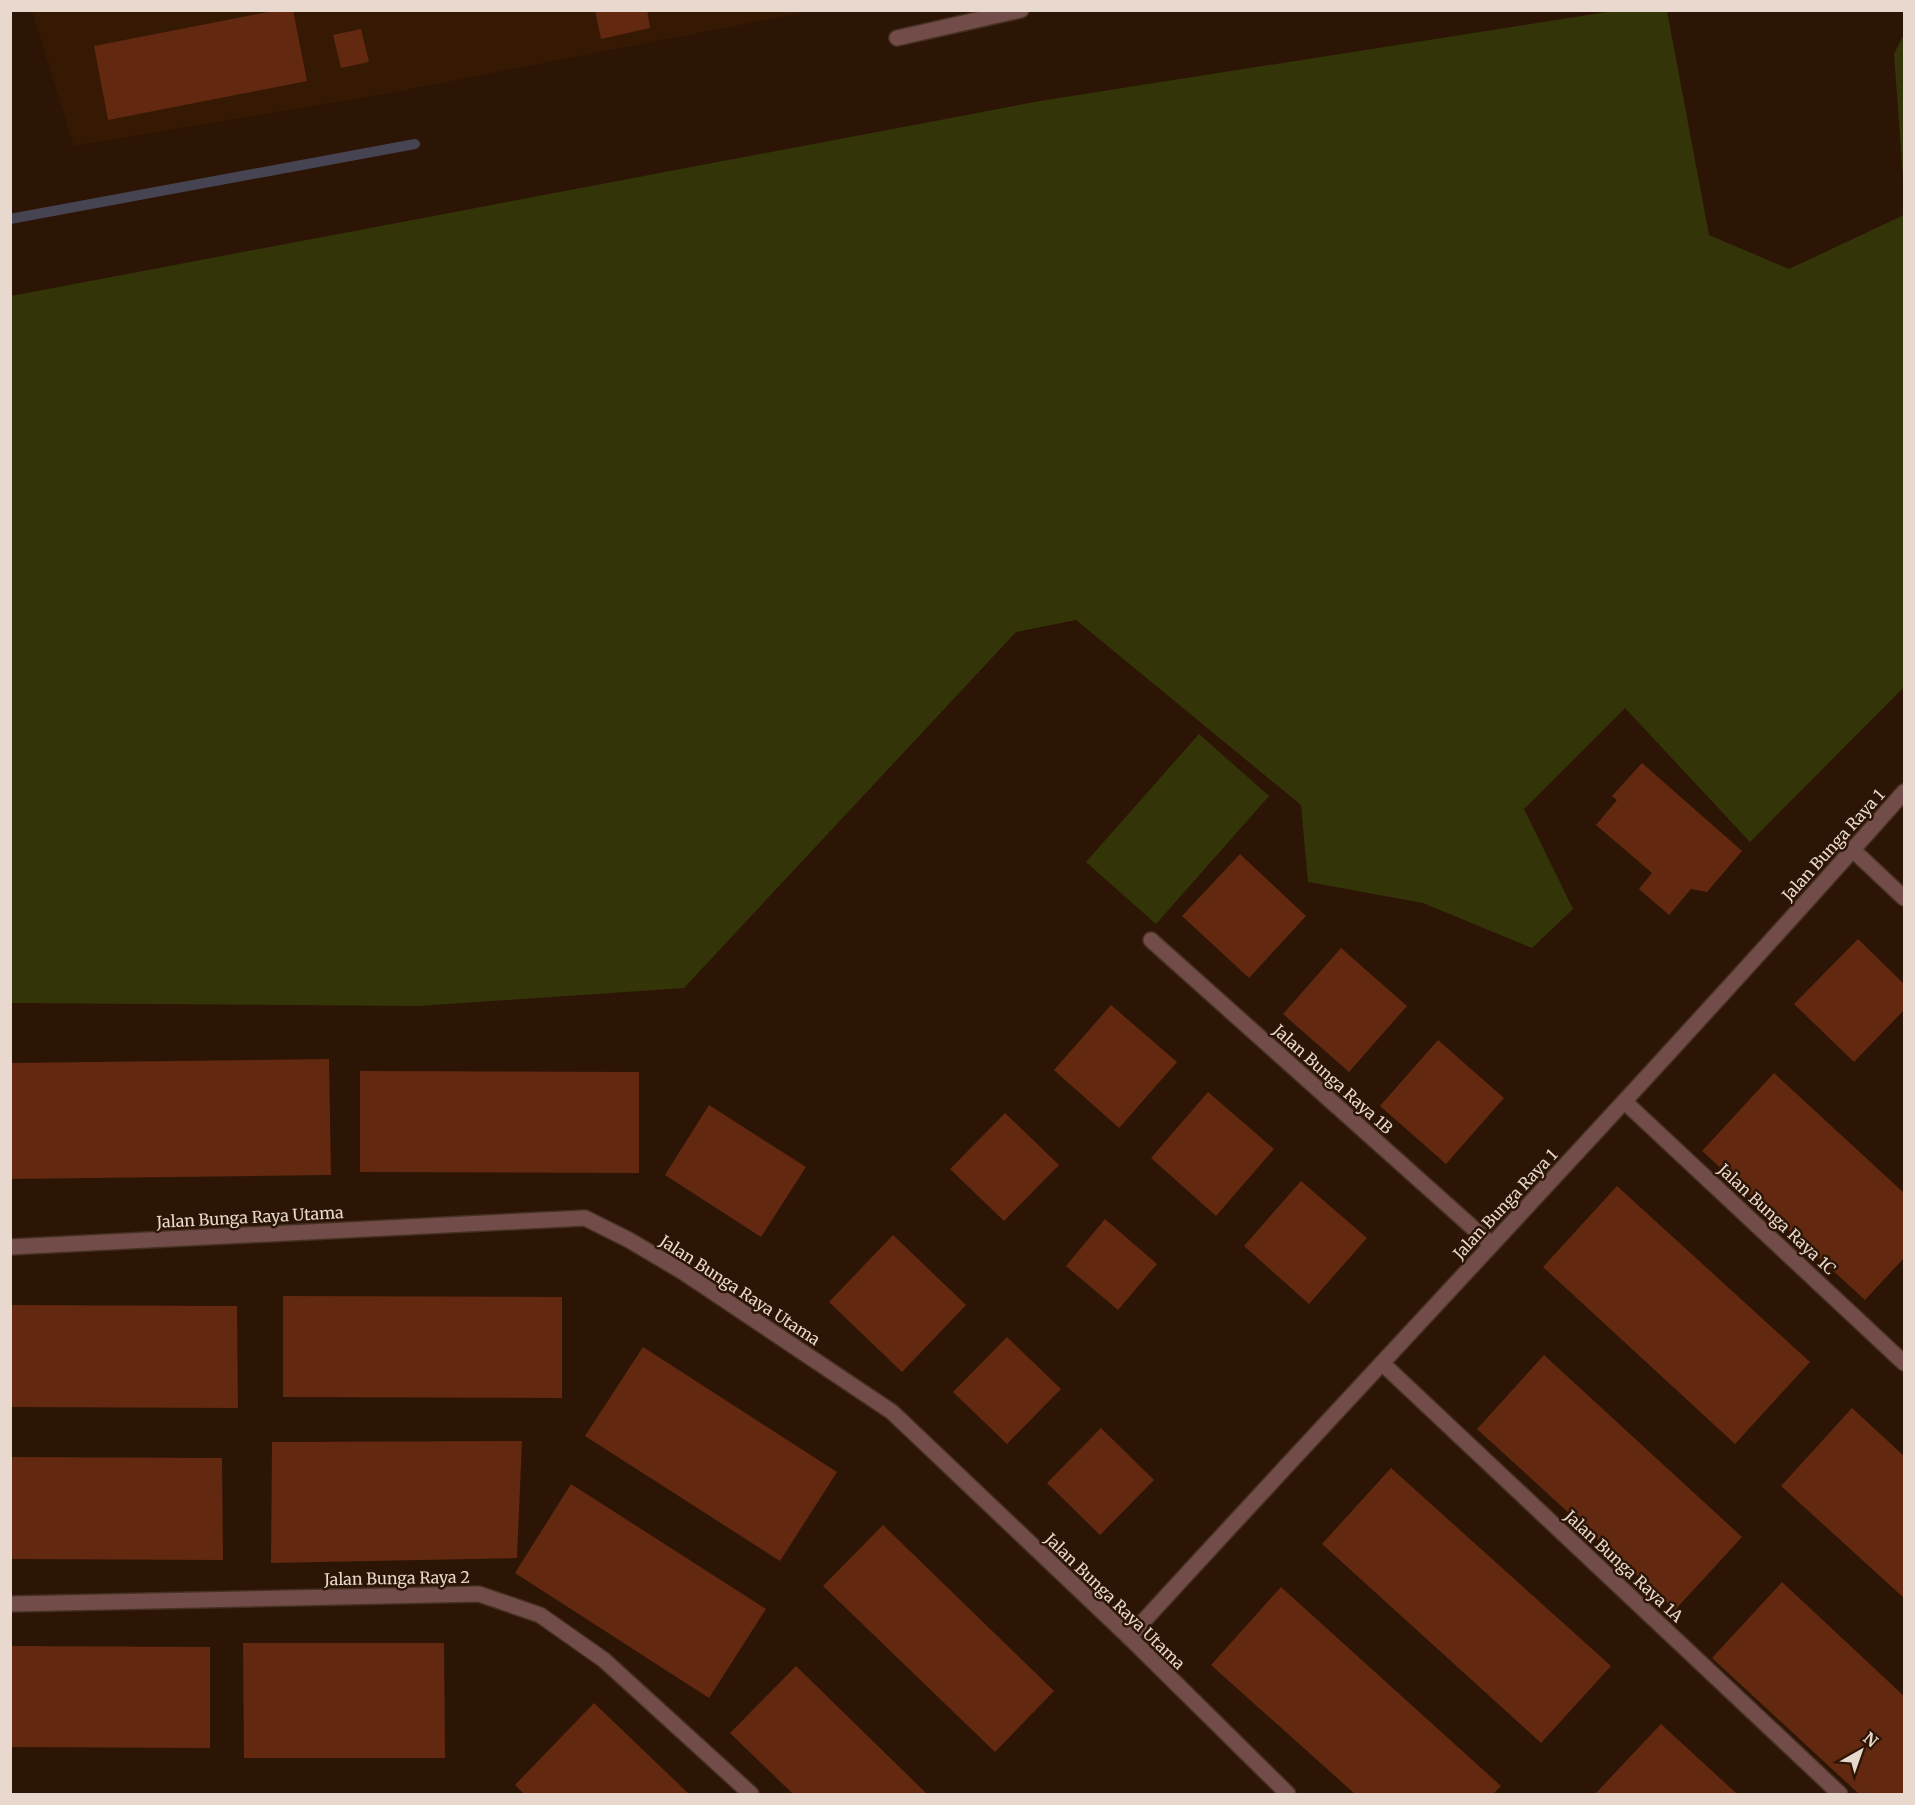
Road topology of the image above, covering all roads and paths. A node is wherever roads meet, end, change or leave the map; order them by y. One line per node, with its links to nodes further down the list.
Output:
1 (1021, 10): 2 (street)
2 (897, 38)
3 (1905, 792): 4 (street, Jalan Bunga Raya 1)
4 (1853, 850): 5 (street); 7 (street, Jalan Bunga Raya 1)
5 (1905, 898)
6 (1151, 940): 8 (street, Jalan Bunga Raya 1B)
7 (1625, 1102): 8 (street, Jalan Bunga Raya 1); 11 (street, Jalan Bunga Raya 1C)
8 (1491, 1244): 10 (street, Jalan Bunga Raya 1)
9 (10, 1247): 13 (street, Jalan Bunga Raya Utama)
10 (1383, 1364): 13 (street, Jalan Bunga Raya 1); 16 (street, Jalan Bunga Raya 1A)
11 (1905, 1364)
12 (10, 1604): 14 (street, Jalan Bunga Raya 2)
13 (1129, 1637): 15 (street, Jalan Bunga Raya Utama)
14 (751, 1794)
15 (1288, 1794)
16 (1840, 1794)

